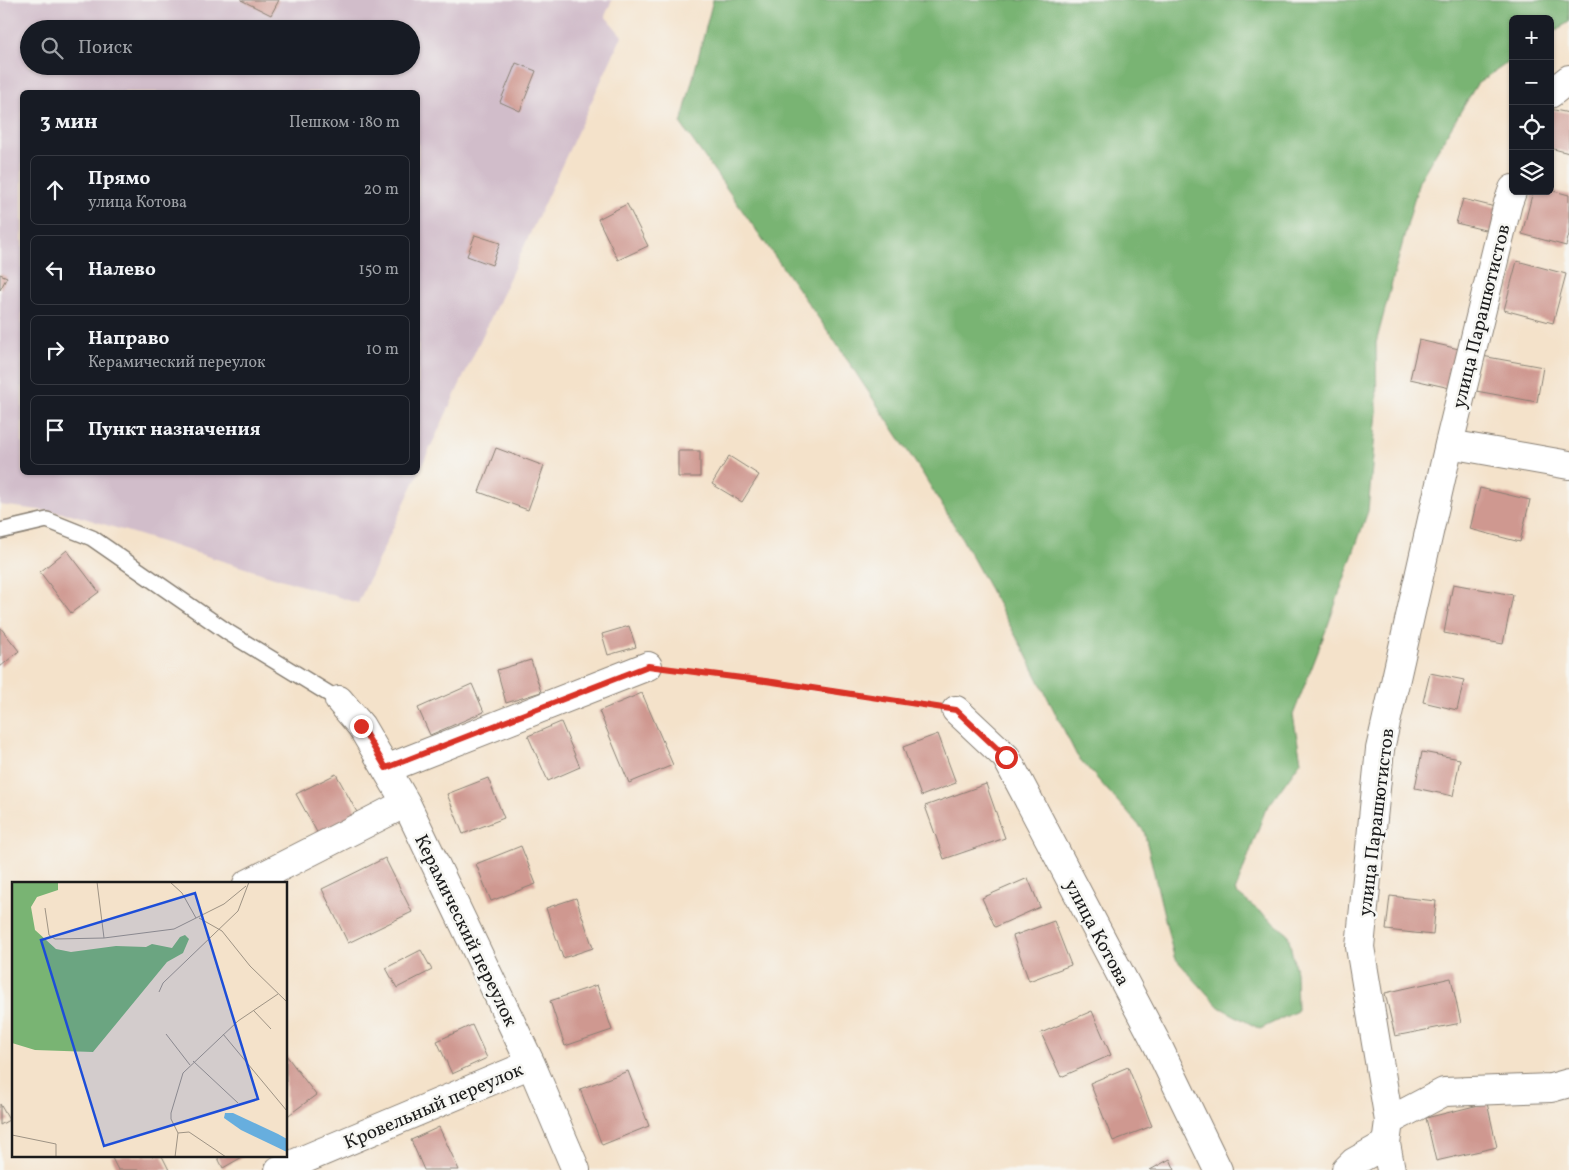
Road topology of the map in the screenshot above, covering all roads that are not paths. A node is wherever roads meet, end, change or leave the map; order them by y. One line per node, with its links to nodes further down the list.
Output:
1 (1569, 79): 2 (street)
2 (1554, 91)
3 (1511, 195): 4 (street, улица Парашютистов)
4 (1449, 444): 5 (street); 15 (street, улица Парашютистов)
5 (1569, 465)
6 (0, 531): 8 (lane)
7 (648, 666): 10 (street)
8 (339, 700): 10 (street, Керамический переулок)
9 (956, 710): 18 (street, улица Котова)
10 (386, 768): 11 (street, Керамический переулок)
11 (406, 803): 12 (street); 13 (street, Керамический переулок)
12 (251, 882)
13 (531, 1064): 16 (street, Кровельный переулок); 17 (street, Керамический переулок)
14 (1569, 1083): 15 (street)
15 (1387, 1132): 19 (street); 20 (street, улица Парашютистов)
16 (279, 1170)
17 (576, 1170)
18 (1218, 1170)
19 (1346, 1170)
20 (1391, 1170)

